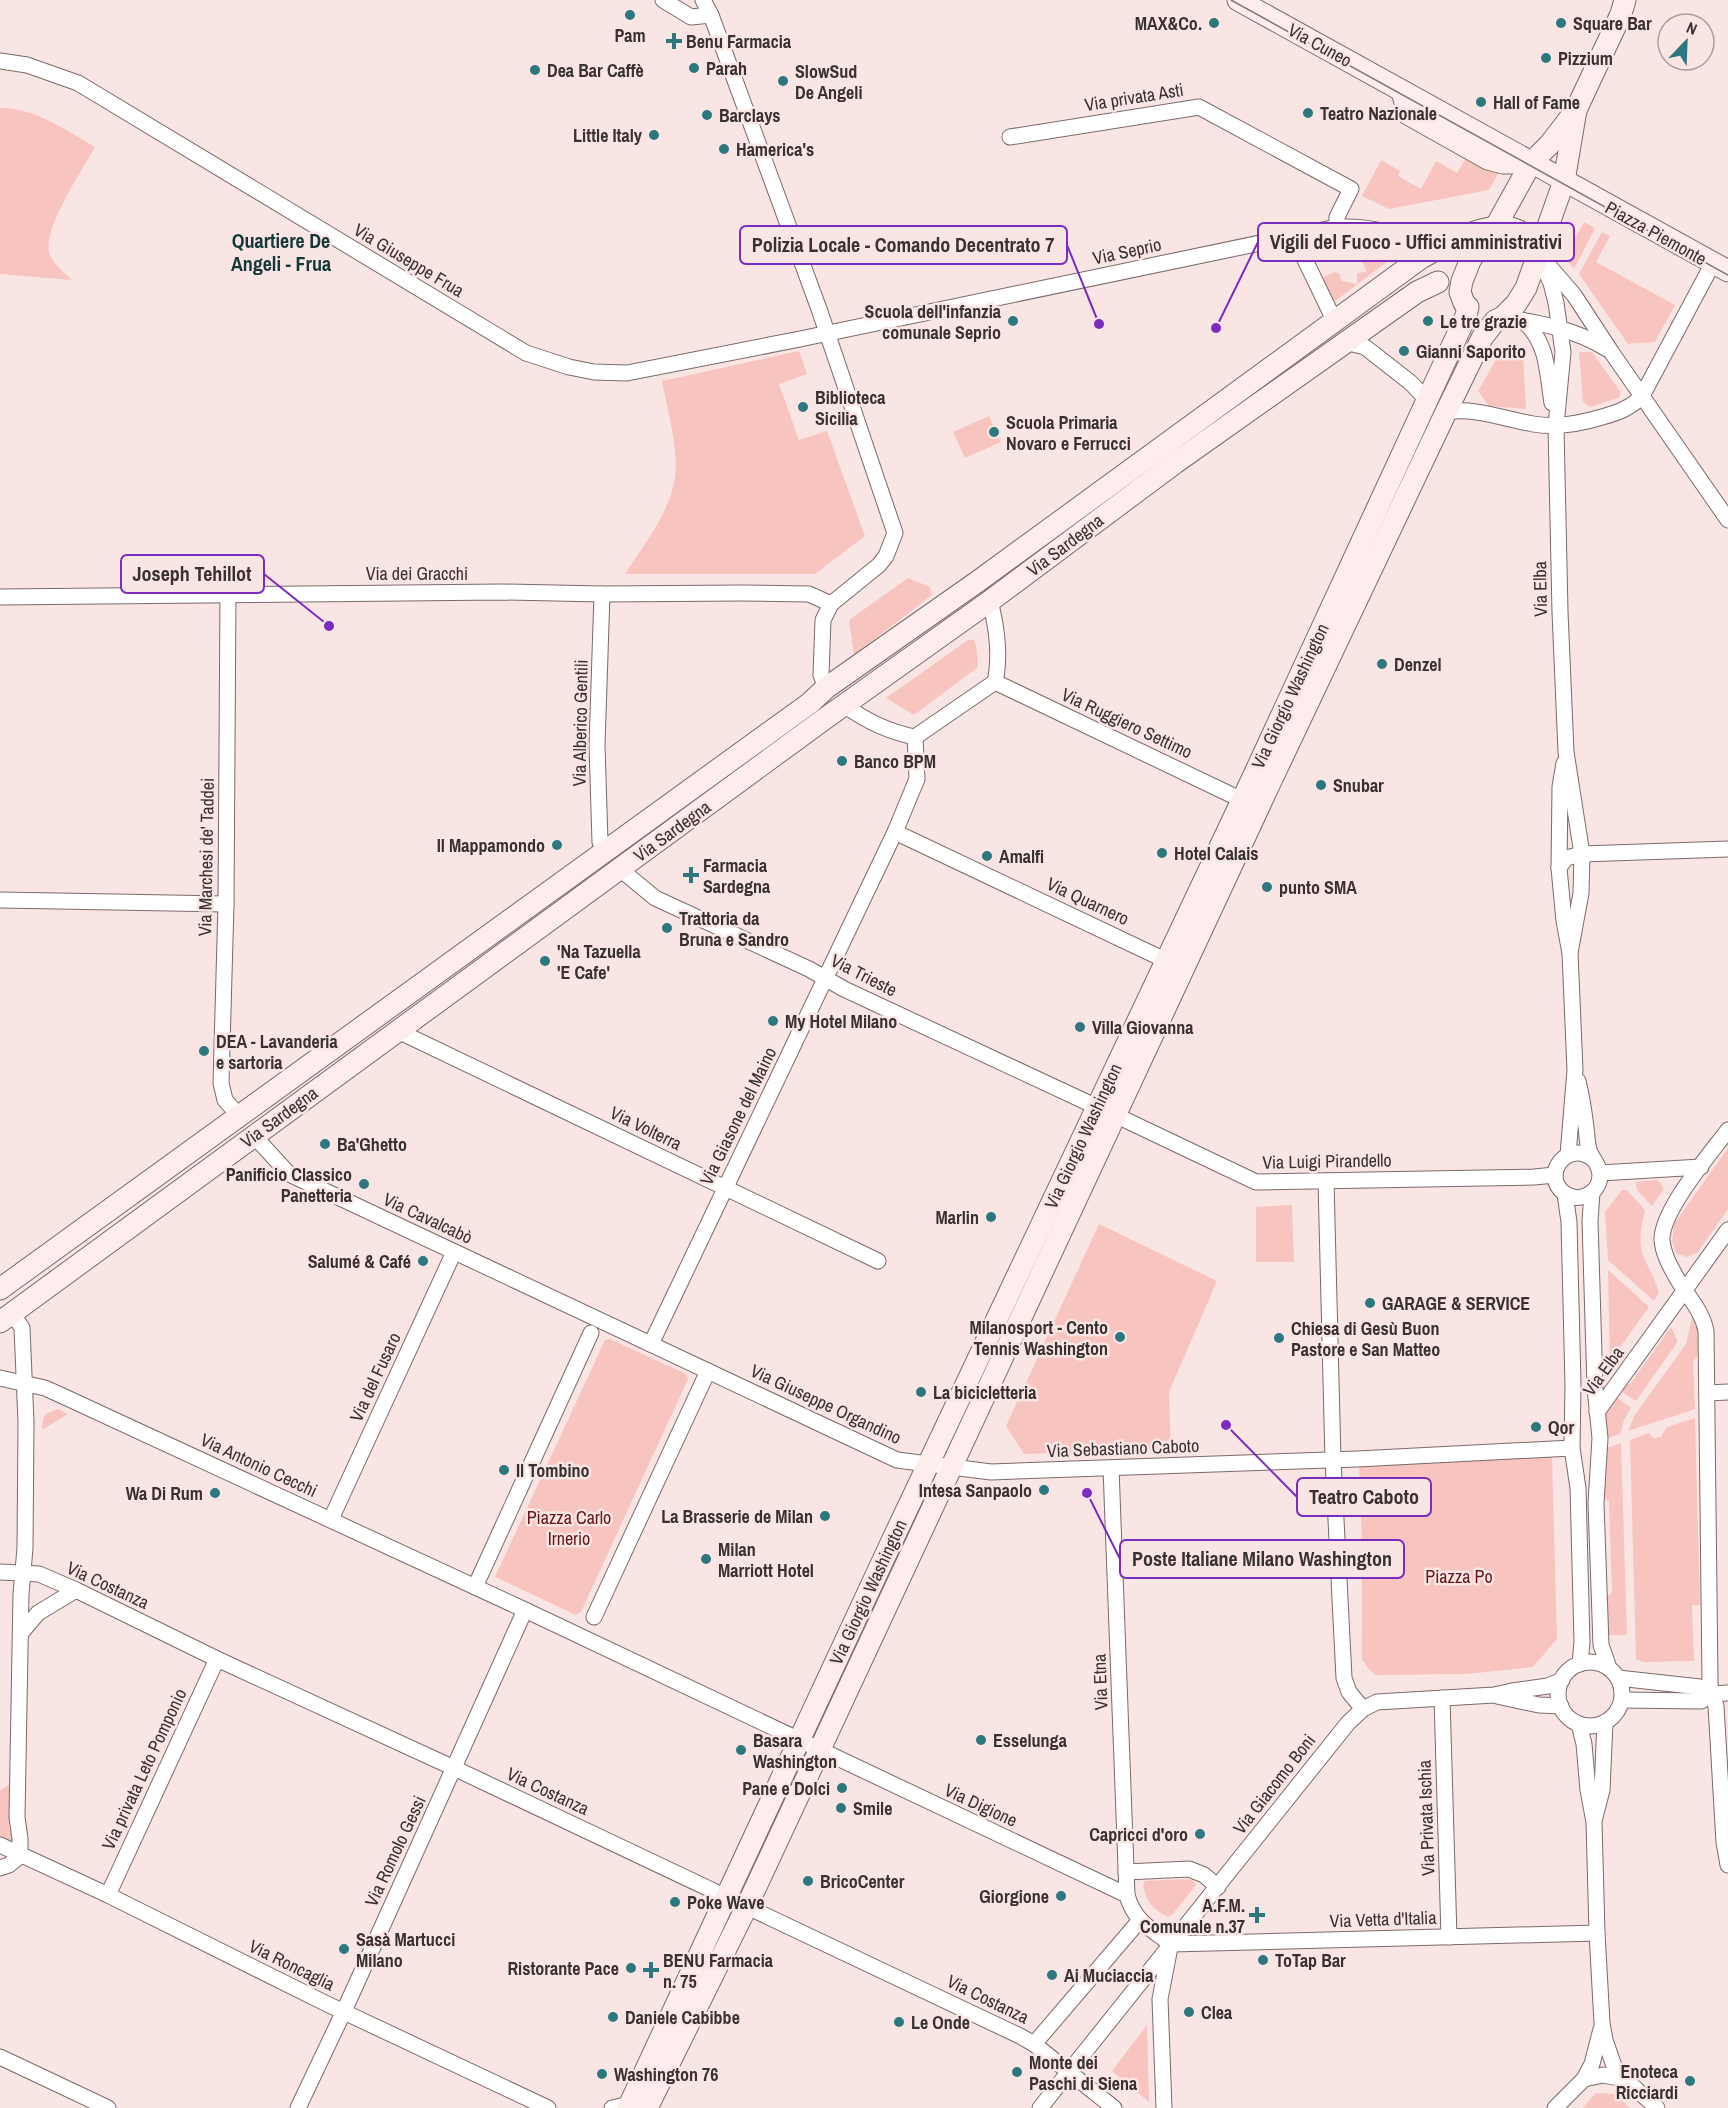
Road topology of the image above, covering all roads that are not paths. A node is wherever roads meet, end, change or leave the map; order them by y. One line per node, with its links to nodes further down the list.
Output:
1 (663, 0): 5 (street)
2 (703, 0): 5 (street)
3 (1242, 2): 7 (main road, Via Cuneo)
4 (1626, 5): 8 (main road)
5 (710, 8): 23 (street)
6 (0, 61): 23 (street, Via Giuseppe Frua)
7 (1397, 88): 10 (main road, Piazza Piemonte)
8 (1576, 110): 10 (main road); 11 (main road)
9 (1010, 137): 13 (street, Via privata Asti)
10 (1532, 163): 11 (main road, Piazza Piemonte); 12 (main road)
11 (1564, 181): 15 (main road); 17 (main road, Piazza Piemonte)
12 (1496, 226): 15 (main road); 16 (main road); 19 (main road)
13 (1337, 227): 14 (street); 16 (street)
14 (1294, 237): 21 (street); 23 (street, Via Seprio)
15 (1538, 255): 20 (main road); 22 (street); 25 (street)
16 (1421, 258): 18 (main road); 21 (main road)
17 (1721, 267): 26 (street, Piazza Piemonte)
18 (1438, 282): 19 (main road); 24 (main road)
19 (1466, 305): 20 (main road); 27 (main road)
20 (1507, 320): 22 (street); 27 (main road); 28 (street)
21 (1335, 322): 30 (main road, Via Sardegna)
22 (1560, 328): 25 (street); 28 (street)
23 (827, 333): 35 (street)
24 (1346, 342): 27 (street); 34 (main road, Via Sardegna)
25 (1612, 352): 26 (street)
26 (1642, 396): 28 (street, Piazza Piemonte); 29 (street)
27 (1437, 406): 28 (street, Piazza Piemonte); 41 (main road, Via Giorgio Washington)
28 (1556, 426): 40 (street, Via Elba)
29 (1728, 520)
30 (977, 582): 34 (main road); 37 (main road, Via Sardegna)
31 (228, 593): 32 (street, Via dei Gracchi); 33 (street, Via dei Gracchi); 49 (street, Via Marchesi de' Taddei)
32 (602, 594): 35 (street, Via dei Gracchi); 44 (street, Via Alberico Gentili)
33 (0, 597)
34 (990, 601): 36 (street); 38 (main road, Via Sardegna)
35 (831, 604): 37 (street)
36 (995, 682): 39 (street); 41 (street, Via Ruggiero Settimo)
37 (826, 688): 38 (main road); 44 (main road, Via Sardegna)
38 (844, 705): 39 (street); 47 (main road, Via Sardegna)
39 (915, 737): 42 (street, Via Giasone del Maino)
40 (1566, 752): 45 (street, Via Elba); 46 (street, Via Elba)
41 (1251, 804): 51 (main road, Via Giorgio Washington)
42 (895, 832): 51 (street, Via Quarnero); 52 (street, Via Giasone del Maino)
43 (1728, 849): 45 (street)
44 (606, 851): 47 (main road); 53 (main road, Via Sardegna)
45 (1582, 854): 46 (street); 50 (street, Via Elba)
46 (1558, 868): 50 (street, Via Elba)
47 (620, 869): 52 (street, Via Trieste); 54 (main road, Via Sardegna)
48 (0, 900): 49 (street)
49 (226, 904): 57 (street, Via Marchesi de' Taddei)
50 (1570, 953): 55 (street, Via Elba)
51 (1175, 964): 56 (main road, Via Giorgio Washington)
52 (826, 977): 56 (street, Via Trieste); 65 (street, Via Giasone del Maino)
53 (380, 1016): 54 (main road); 57 (main road, Via Sardegna)
54 (398, 1031): 59 (main road, Via Sardegna); 65 (street, Via Volterra)
55 (1575, 1070): 60 (street, Via Elba); 61 (street, Via Elba)
56 (1106, 1111): 64 (street, Via Luigi Pirandello); 84 (main road, Via Giorgio Washington); 85 (main road, Via Giorgio Washington)
57 (239, 1116): 59 (main road); 71 (main road, Via Sardegna)
58 (1728, 1130): 62 (street)
59 (254, 1136): 69 (street, Via Cavalcabò); 73 (main road, Via Sardegna)
60 (1568, 1155): 61 (street); 63 (street)
61 (1597, 1166): 62 (street); 66 (street)
62 (1701, 1167): 72 (street)
63 (1555, 1175): 64 (street, Via Luigi Pirandello); 67 (street)
64 (1326, 1181): 83 (street)
65 (725, 1187): 70 (street, Via Volterra); 75 (street, Via Giasone del Maino)
66 (1592, 1192): 67 (street); 81 (street, Via Elba)
67 (1565, 1194): 82 (street, Via Elba)
68 (1728, 1230): 72 (street, Via Elba)
69 (454, 1252): 74 (street, Via Cavalcabò); 87 (street, Via del Fusaro)
70 (878, 1261)
71 (0, 1289)
72 (1684, 1291): 80 (street); 81 (street, Via Elba)
73 (4, 1310): 78 (street)
74 (594, 1326): 75 (street); 90 (street)
75 (651, 1344): 76 (street)
76 (708, 1371): 84 (street, Via Giuseppe Organdino); 93 (street)
77 (0, 1378): 78 (street, Via Antonio Cecchi)
78 (24, 1383): 87 (street, Via Antonio Cecchi); 89 (street)
79 (1728, 1392): 80 (street)
80 (1707, 1393): 100 (street)
81 (1597, 1412): 97 (street)
82 (1572, 1448): 83 (street); 96 (street)
83 (1333, 1460): 86 (street, Via Sebastiano Caboto); 105 (street)
84 (929, 1464): 85 (street, Via Giuseppe Organdino); 108 (main road, Via Giorgio Washington)
85 (951, 1467): 86 (street, Via Sebastiano Caboto); 109 (main road, Via Giorgio Washington)
86 (1112, 1468): 116 (street, Via Etna)
87 (331, 1519): 90 (street, Via Antonio Cecchi)
88 (0, 1572): 89 (street, Via Costanza)
89 (22, 1573): 91 (street, Via Costanza); 94 (street)
90 (475, 1587): 92 (street)
91 (76, 1590): 94 (street); 95 (street, Via Costanza)
92 (525, 1610): 108 (street); 110 (street, Via Romolo Gessi)
93 (594, 1617)
94 (21, 1633): 113 (street)
95 (217, 1659): 110 (street, Via Costanza); 118 (street, Via privata Leto Pomponio)
96 (1580, 1664): 97 (street); 98 (street)
97 (1613, 1673): 100 (street); 103 (street)
98 (1562, 1680): 101 (street); 104 (street)
99 (1728, 1693): 100 (street)
100 (1711, 1694): 103 (street); 114 (street)
101 (1494, 1695): 102 (street); 104 (street)
102 (1442, 1698): 105 (street); 124 (street, Via Privata Ischia)
103 (1622, 1700): 106 (street)
104 (1561, 1706): 107 (street)
105 (1363, 1709): 117 (street, Via Giacomo Boni)
106 (1605, 1722): 107 (street); 111 (street)
107 (1579, 1724): 111 (street)
108 (799, 1740): 109 (street); 120 (main road, Via Giorgio Washington)
109 (819, 1750): 119 (street, Via Digione); 121 (main road, Via Giorgio Washington)
110 (454, 1768): 120 (street, Via Costanza); 126 (street, Via Romolo Gessi)
111 (1594, 1822): 123 (street)
112 (0, 1845): 113 (street, Via Roncaglia)
113 (20, 1856): 115 (street); 118 (street, Via Roncaglia)
114 (1728, 1865)
115 (0, 1868)
116 (1126, 1872): 117 (street); 119 (street, Via Etna)
117 (1218, 1887): 125 (street, Via Giacomo Boni)
118 (108, 1895): 126 (street, Via Roncaglia)
119 (1127, 1895): 122 (street)
120 (725, 1896): 121 (street, Via Costanza); 133 (main road, Via Giorgio Washington)
121 (747, 1906): 128 (street, Via Costanza); 133 (main road, Via Giorgio Washington)
122 (1140, 1920): 125 (street); 128 (street)
123 (1597, 1933): 124 (street, Via Vetta d'Italia); 127 (street)
124 (1449, 1937): 125 (street, Via Vetta d'Italia)
125 (1171, 1944): 130 (street, Via Giacomo Boni); 139 (street, Via Giacomo Boni)
126 (344, 2012): 135 (street, Via Romolo Gessi); 136 (street, Via Roncaglia)
127 (1602, 2023): 131 (street); 132 (street)
128 (1034, 2044): 130 (street, Via Costanza)
129 (0, 2057): 134 (street)
130 (1070, 2072): 137 (street, Via Giacomo Boni); 138 (street, Via Costanza)
131 (1584, 2079): 132 (street); 140 (street)
132 (1625, 2079): 141 (street)
133 (629, 2107)
134 (108, 2108)
135 (298, 2108)
136 (548, 2108)
137 (1040, 2108)
138 (1114, 2108)
139 (1164, 2108)
140 (1555, 2108)
141 (1657, 2108)

